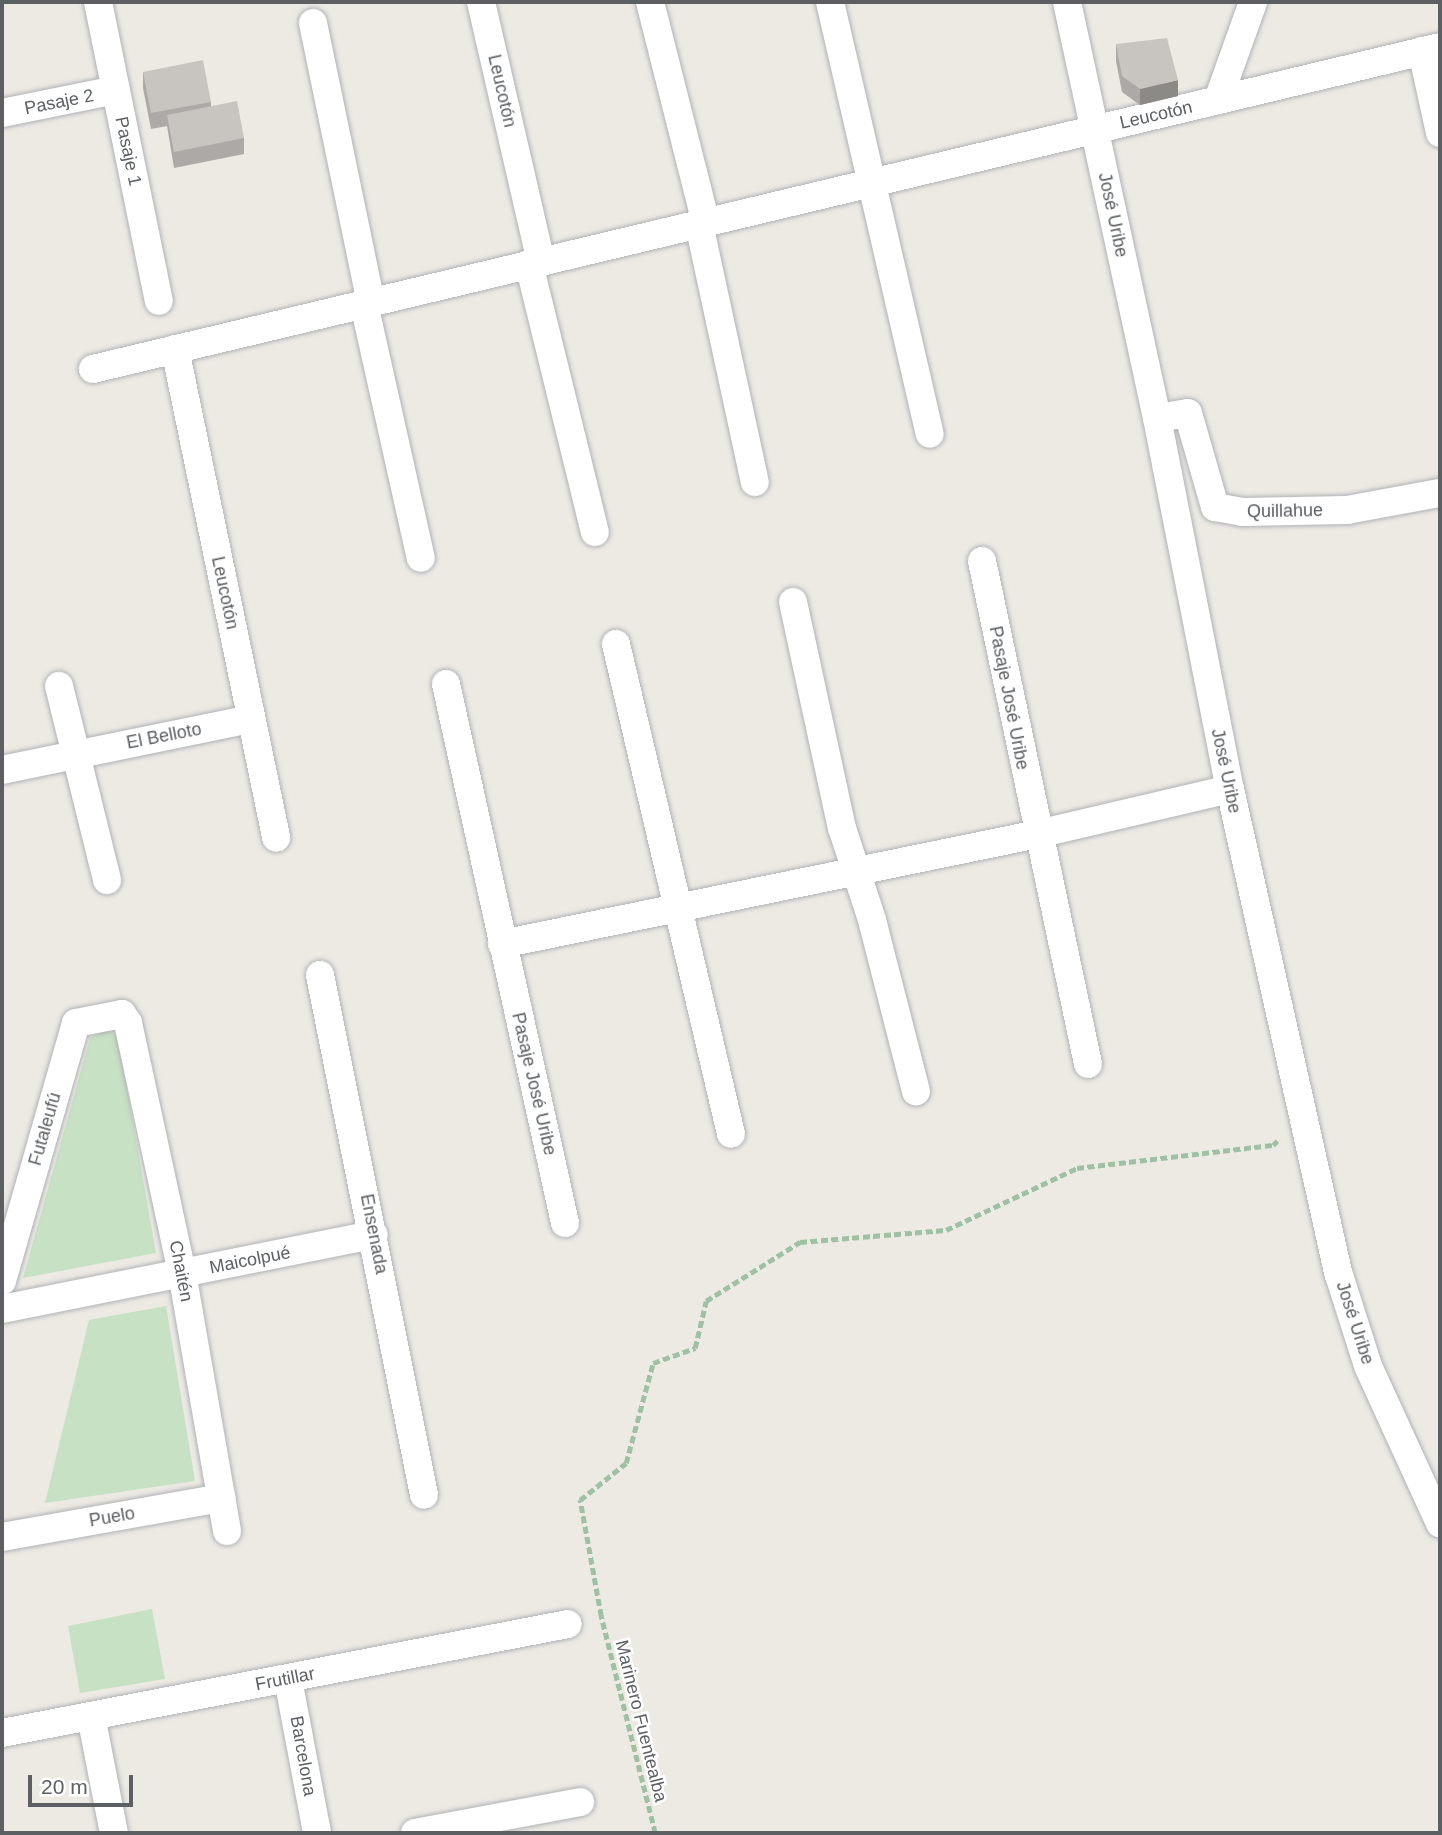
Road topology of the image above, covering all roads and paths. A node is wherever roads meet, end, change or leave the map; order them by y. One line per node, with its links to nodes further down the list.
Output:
1 (98, 2): 9 (street, Pasaje 1)
2 (481, 2): 16 (street, Leucotón)
3 (650, 2): 15 (street)
4 (830, 2): 14 (street)
5 (1067, 2): 12 (street, José Uribe)
6 (1253, 2): 10 (street)
7 (313, 23): 18 (street)
8 (1431, 49): 10 (street, Leucotón); 13 (street)
9 (116, 90): 11 (street, Pasaje 2); 17 (street, Pasaje 1)
10 (1218, 100): 12 (street, Leucotón)
11 (2, 113)
12 (1095, 130): 14 (street, Leucotón); 21 (street, José Uribe)
13 (1440, 133)
14 (872, 183): 15 (street, Leucotón); 22 (street)
15 (703, 223): 16 (street, Leucotón); 23 (street)
16 (535, 263): 18 (street, Leucotón); 25 (street, Leucotón)
17 (159, 301)
18 (368, 303): 19 (street, Leucotón); 26 (street)
19 (175, 349): 20 (street, Leucotón); 32 (street, Leucotón)
20 (93, 369)
21 (1157, 418): 24 (street, Quillahue); 35 (street, José Uribe)
22 (930, 434)
23 (755, 482)
24 (1440, 493)
25 (595, 532)
26 (421, 558)
27 (982, 561): 36 (street, Pasaje José Uribe)
28 (793, 602): 38 (street)
29 (616, 644): 40 (street)
30 (446, 684): 41 (street, Pasaje José Uribe)
31 (59, 686): 33 (street)
32 (251, 719): 33 (street, El Belloto); 37 (street, Leucotón)
33 (76, 753): 34 (street, El Belloto); 39 (street)
34 (2, 770)
35 (1230, 789): 36 (street); 46 (street, José Uribe)
36 (1038, 834): 38 (street); 44 (street, Pasaje José Uribe)
37 (276, 838)
38 (857, 871): 40 (street); 45 (street)
39 (107, 880)
40 (678, 908): 41 (street); 47 (street)
41 (502, 944): 48 (street, Pasaje José Uribe)
42 (320, 975): 49 (street, Ensenada)
43 (122, 1014): 50 (street, Chaitén); 51 (street, Futaleufú)
44 (1088, 1063)
45 (916, 1091)
46 (1302, 1110): 55 (street, José Uribe); 66 (path, Marinero Fuentealba)
47 (731, 1133)
48 (565, 1223)
49 (374, 1235): 50 (street, Maicolpué); 53 (street, Ensenada)
50 (182, 1273): 52 (street, Maicolpué); 54 (street, Chaitén)
51 (2, 1281)
52 (2, 1310)
53 (424, 1495)
54 (222, 1498): 56 (street, Chaitén); 57 (street, Puelo)
55 (1440, 1523)
56 (227, 1531)
57 (2, 1537)
58 (568, 1624): 59 (street, Frutillar)
59 (288, 1679): 60 (street, Frutillar); 64 (street, Barcelona)
60 (91, 1716): 61 (street, Frutillar); 63 (street)
61 (2, 1733)
62 (580, 1801): 65 (street)
63 (114, 1833)
64 (317, 1833)
65 (415, 1833)
66 (655, 1833)

